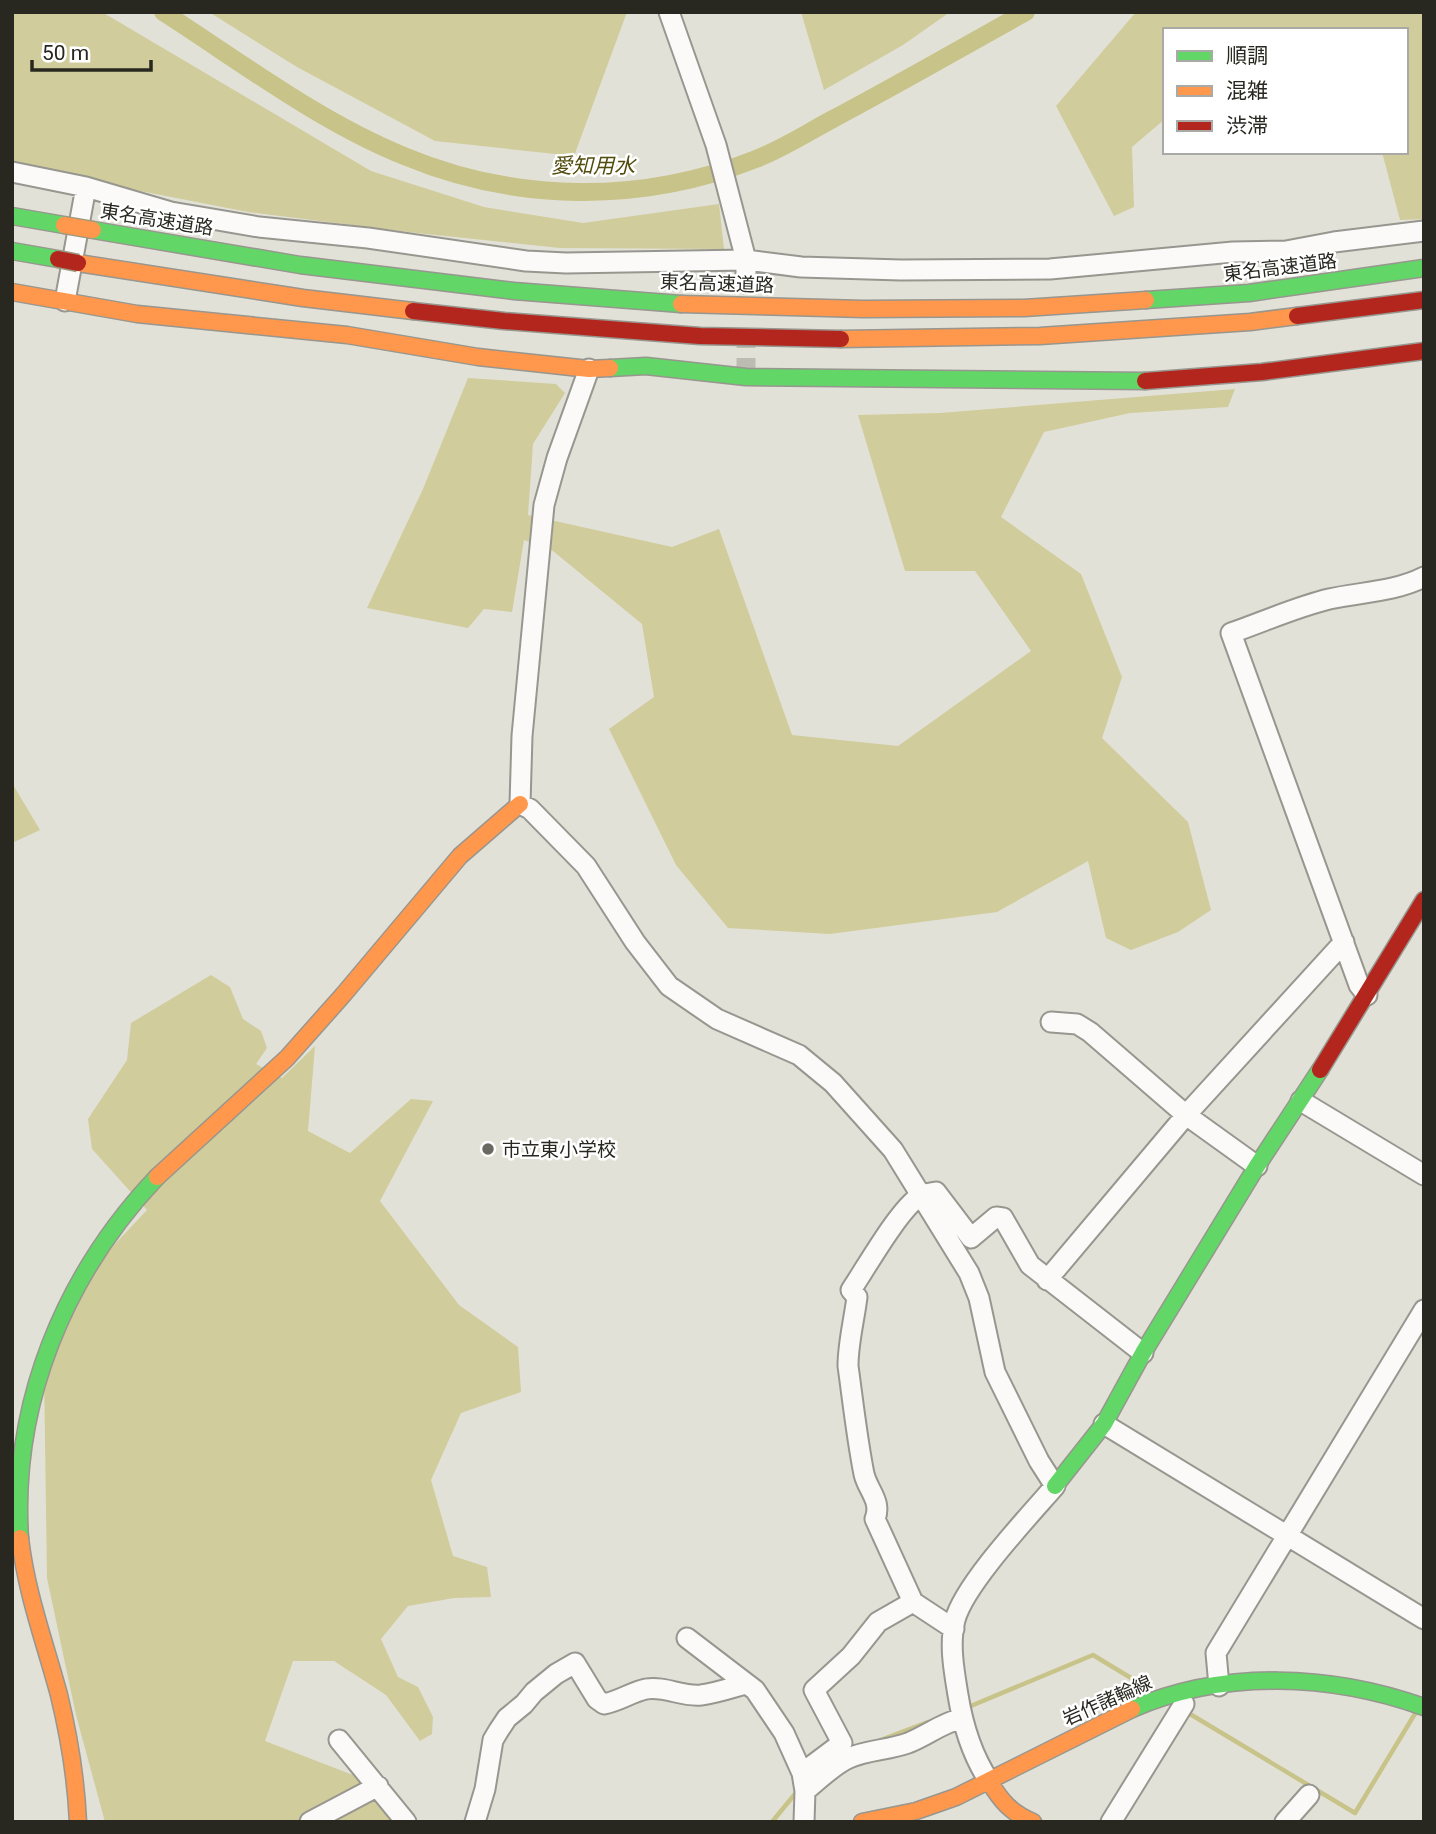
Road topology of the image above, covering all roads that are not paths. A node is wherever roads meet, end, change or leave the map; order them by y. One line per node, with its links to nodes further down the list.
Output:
1 (669, 12): 7 (street)
2 (12, 172): 3 (street)
3 (86, 187): 7 (street); 12 (street)
4 (12, 216): 8 (main road, 東名高速道路, bridge)
5 (1424, 230): 7 (street)
6 (12, 251): 11 (main road, bridge)
7 (746, 260): 9 (street)
8 (1424, 268)
9 (746, 283)
10 (12, 292): 12 (main road)
11 (1424, 300)
12 (65, 301): 14 (main road)
13 (1424, 351): 14 (main road)
14 (589, 369): 16 (street)
15 (1424, 577): 18 (street)
16 (520, 804): 25 (street); 46 (main road)
17 (1424, 900): 19 (main road)
18 (1344, 942): 19 (street); 22 (street)
19 (1367, 995): 21 (main road)
20 (1051, 1022): 22 (street)
21 (1301, 1101): 23 (main road); 24 (street)
22 (1185, 1115): 23 (street); 26 (street)
23 (1257, 1166): 28 (main road)
24 (1424, 1175)
25 (920, 1196): 26 (street); 30 (street); 32 (street)
26 (1047, 1280): 28 (street)
27 (1424, 1310): 31 (street)
28 (1143, 1353): 29 (main road)
29 (1104, 1424): 30 (main road); 31 (street)
30 (1055, 1486): 34 (street)
31 (1287, 1536): 33 (street); 37 (street)
32 (913, 1602): 34 (street); 43 (street)
33 (1424, 1619)
34 (954, 1629): 40 (street)
35 (687, 1638): 36 (street)
36 (745, 1684): 43 (street); 49 (street)
37 (1219, 1686): 39 (main road, 岩作諸輪線); 42 (main road, 岩作諸輪線)
38 (1184, 1704): 53 (street)
39 (1424, 1707)
40 (962, 1718): 42 (street); 43 (street)
41 (339, 1740): 44 (street)
42 (989, 1781): 51 (main road, 岩作諸輪線); 52 (main road)
43 (804, 1782): 50 (street)
44 (378, 1786): 47 (street); 48 (street)
45 (1309, 1795): 54 (street)
46 (78, 1822)
47 (310, 1822)
48 (406, 1822)
49 (475, 1822)
50 (804, 1822)
51 (862, 1822)
52 (1033, 1822)
53 (1111, 1822)
54 (1285, 1822)

